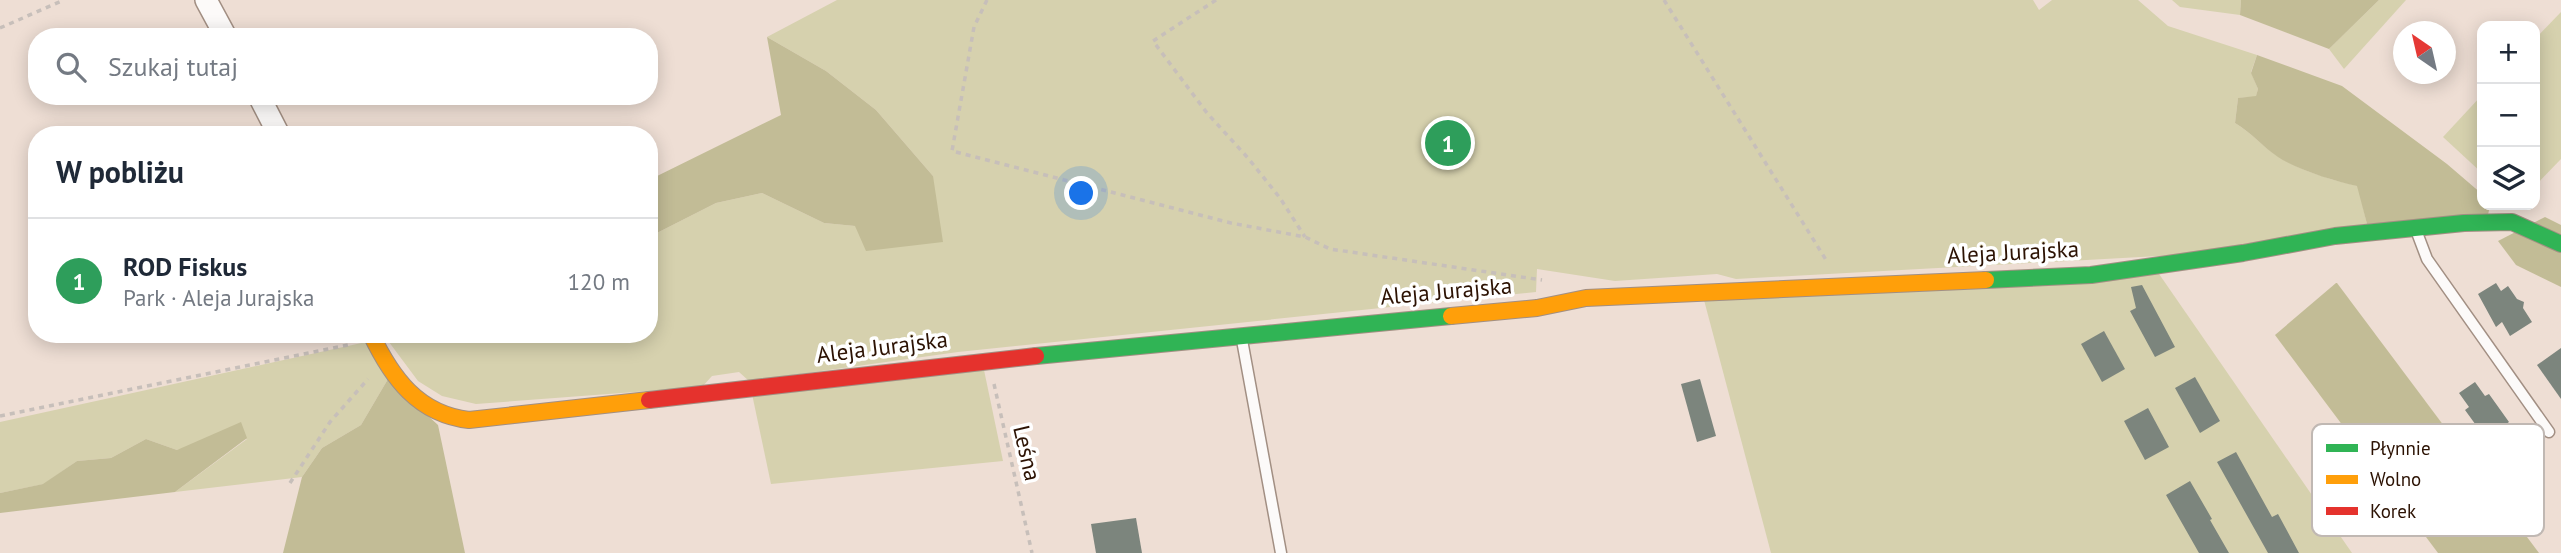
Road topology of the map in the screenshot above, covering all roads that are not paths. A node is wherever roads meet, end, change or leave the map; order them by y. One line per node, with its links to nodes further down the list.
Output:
1 (206, 0): 2 (street)
2 (221, 28)
3 (264, 105): 4 (street)
4 (274, 126)
5 (2415, 227): 6 (street, Aleja Jurajska); 7 (street, Aleja Jurajska); 9 (lane)
6 (2561, 244)
7 (1241, 337): 8 (street, Aleja Jurajska); 12 (lane)
8 (375, 343)
9 (2543, 424)
10 (2544, 425): 11 (lane)
11 (2549, 432)
12 (1281, 553)

